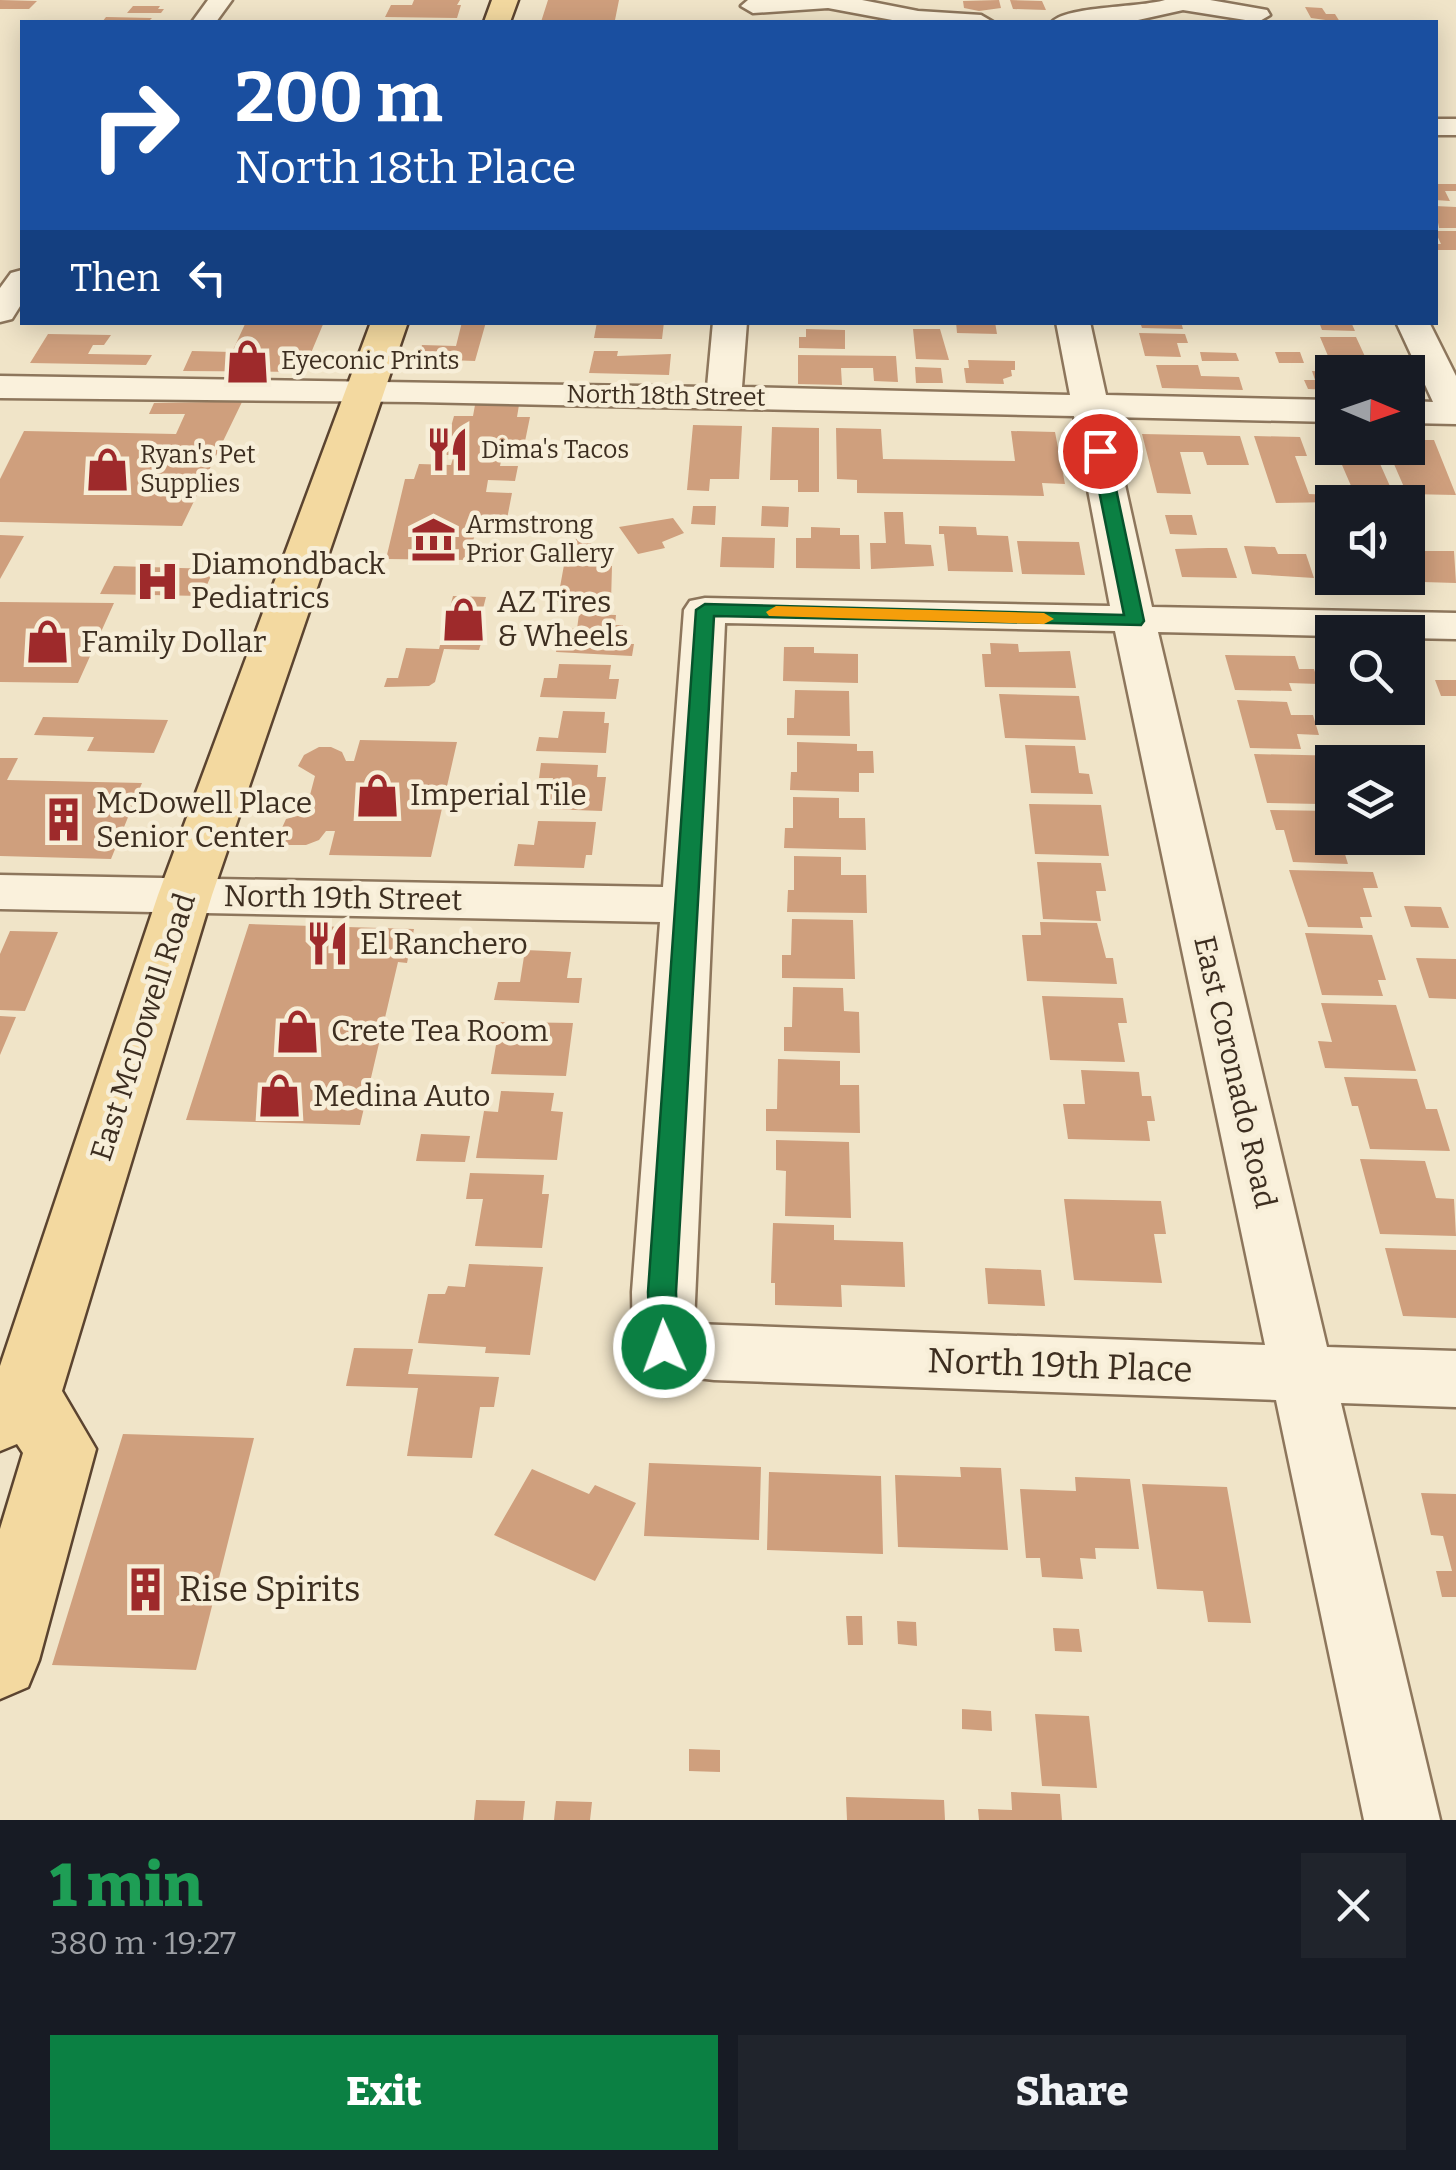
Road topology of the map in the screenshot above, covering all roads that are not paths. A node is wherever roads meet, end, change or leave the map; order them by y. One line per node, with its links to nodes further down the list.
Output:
1 (826, 1): 3 (street); 5 (street)
2 (1186, 2): 4 (street); 6 (street)
3 (753, 10)
4 (1257, 12)
5 (949, 20)
6 (1092, 20)
7 (20, 283): 8 (street)
8 (0, 312)
9 (389, 325): 14 (main road, East McDowell Road)
10 (730, 325): 15 (street)
11 (1074, 325): 16 (street, East Coronado Road)
12 (1413, 325): 19 (street)
13 (0, 387): 14 (street, North 18th Street)
14 (365, 391): 15 (street, North 18th Street); 23 (main road, East McDowell Road)
15 (724, 397): 16 (street, North 18th Street)
16 (1091, 405): 17 (street, North 18th Street); 20 (street, East Coronado Road)
17 (1315, 411)
18 (1425, 412): 19 (street)
19 (1456, 412)
20 (1134, 621): 21 (street); 24 (street); 25 (street, East Coronado Road)
21 (1456, 626)
22 (0, 892): 23 (street, North 19th Street)
23 (185, 895): 24 (street, North 19th Street); 27 (main road, East McDowell Road)
24 (685, 906): 25 (street, North 19th Place)
25 (1302, 1373): 26 (street, North 19th Place); 29 (street, East Coronado Road)
26 (1456, 1379)
27 (12, 1407): 28 (main road, East McDowell Road)
28 (0, 1660)
29 (1402, 1820)

